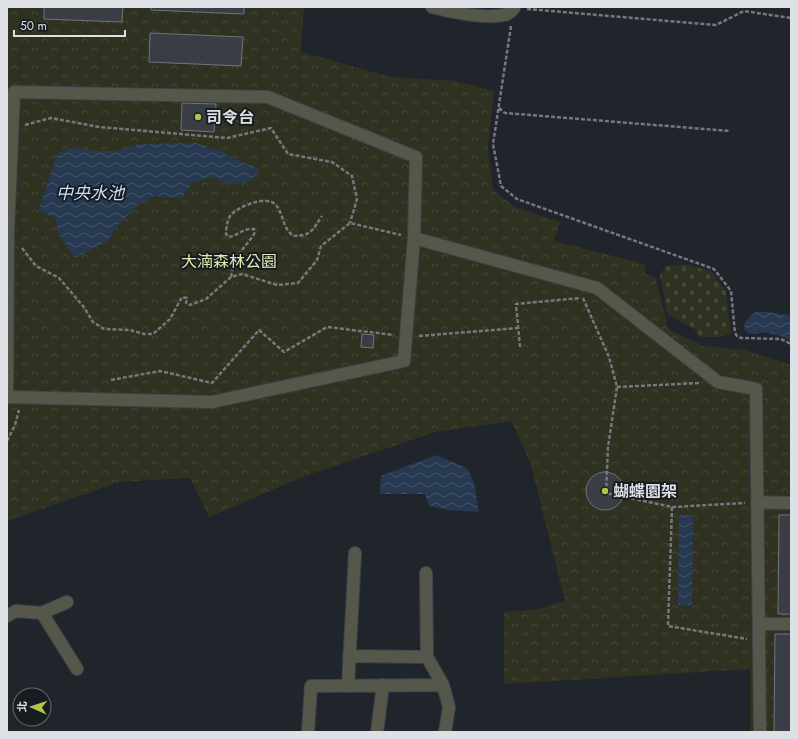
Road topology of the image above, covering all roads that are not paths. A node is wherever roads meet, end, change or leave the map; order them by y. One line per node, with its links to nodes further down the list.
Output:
1 (432, 7): 2 (street)
2 (514, 8)
3 (7, 230): 4 (street); 4 (street)
4 (414, 238): 5 (street)
5 (757, 502): 6 (street); 12 (street)
6 (791, 503)
7 (355, 553): 14 (street)
8 (426, 573): 15 (street)
9 (67, 602): 10 (street)
10 (42, 613): 11 (street); 16 (street)
11 (7, 616)
12 (759, 624): 13 (street); 23 (street)
13 (791, 624)
14 (350, 656): 15 (street); 19 (street)
15 (427, 657): 18 (street)
16 (77, 669)
17 (383, 685): 18 (street); 19 (street); 21 (street)
18 (444, 685): 22 (street)
19 (348, 686): 20 (street)
20 (308, 732)
21 (377, 732)
22 (445, 732)
23 (760, 732)

